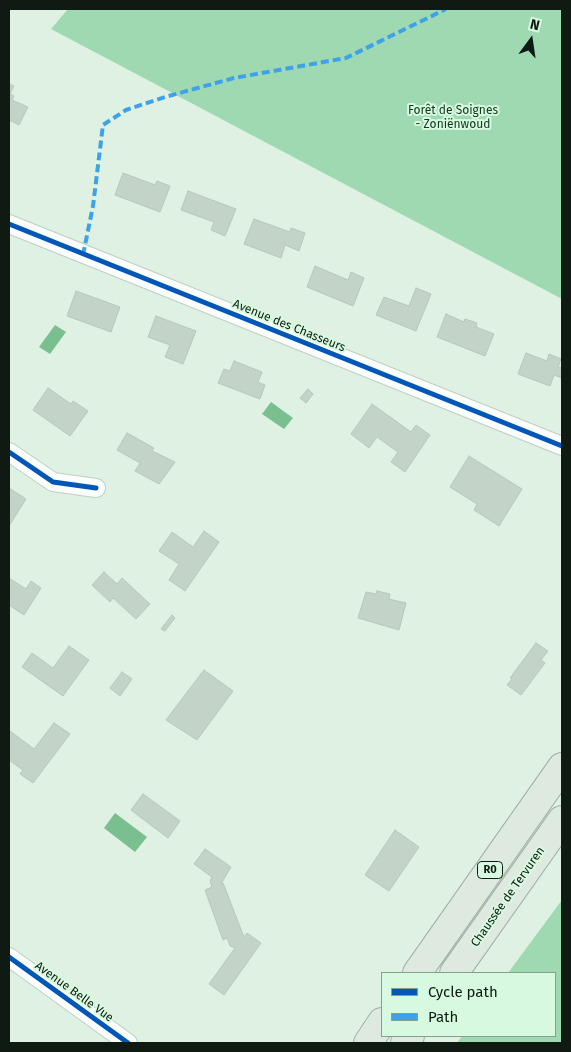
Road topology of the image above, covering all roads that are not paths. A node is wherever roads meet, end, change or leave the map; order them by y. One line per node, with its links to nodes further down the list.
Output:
1 (9, 224): 2 (street, Avenue des Chasseurs)
2 (562, 446)
3 (9, 452): 4 (street)
4 (96, 488)
5 (562, 766): 8 (highway, R0)
6 (562, 820): 9 (highway, Chaussée de Tervuren / R0)
7 (9, 957): 11 (street, Avenue Belle Vue)
8 (418, 972)
9 (455, 972)
10 (381, 1024): 12 (highway)
11 (128, 1043)
12 (368, 1043)

